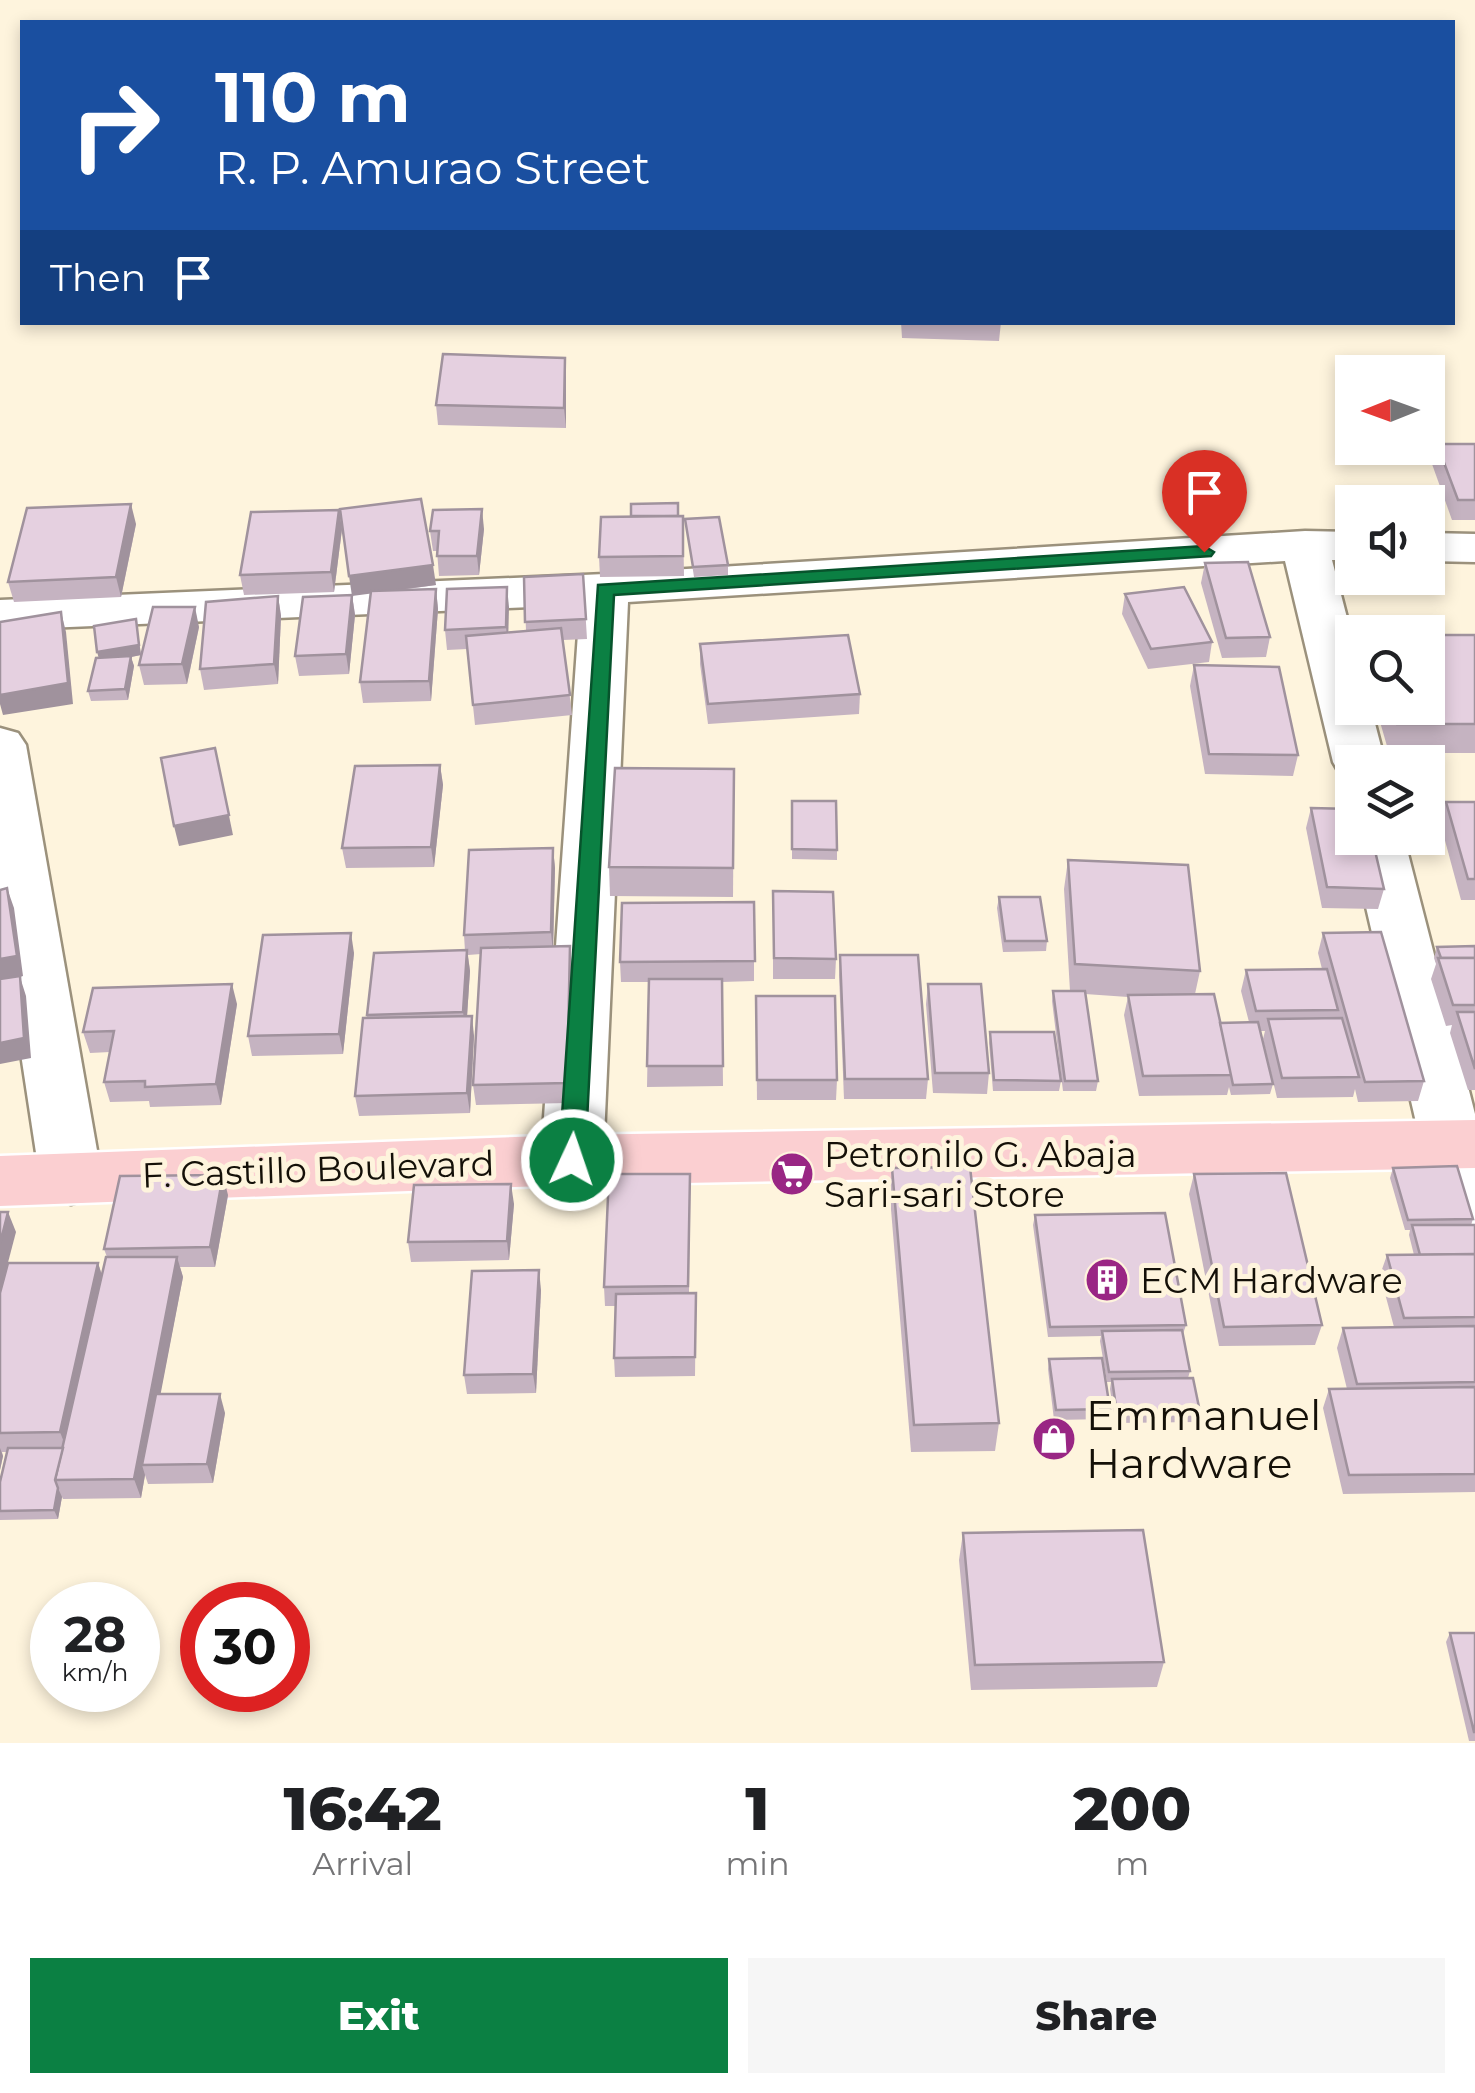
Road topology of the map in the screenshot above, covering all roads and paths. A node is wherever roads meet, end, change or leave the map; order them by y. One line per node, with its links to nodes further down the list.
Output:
1 (1329, 545): 4 (street); 7 (street)
2 (1445, 547): 3 (street)
3 (1475, 548)
4 (605, 589): 5 (street); 10 (street)
5 (0, 615)
6 (0, 745): 11 (street)
7 (1357, 745)
8 (1382, 855): 9 (street)
9 (1464, 1144): 10 (main road, F. Castillo Boulevard); 13 (street)
10 (572, 1160): 11 (main road, F. Castillo Boulevard)
11 (71, 1180): 12 (main road, F. Castillo Boulevard)
12 (0, 1181)
13 (1475, 1200)

